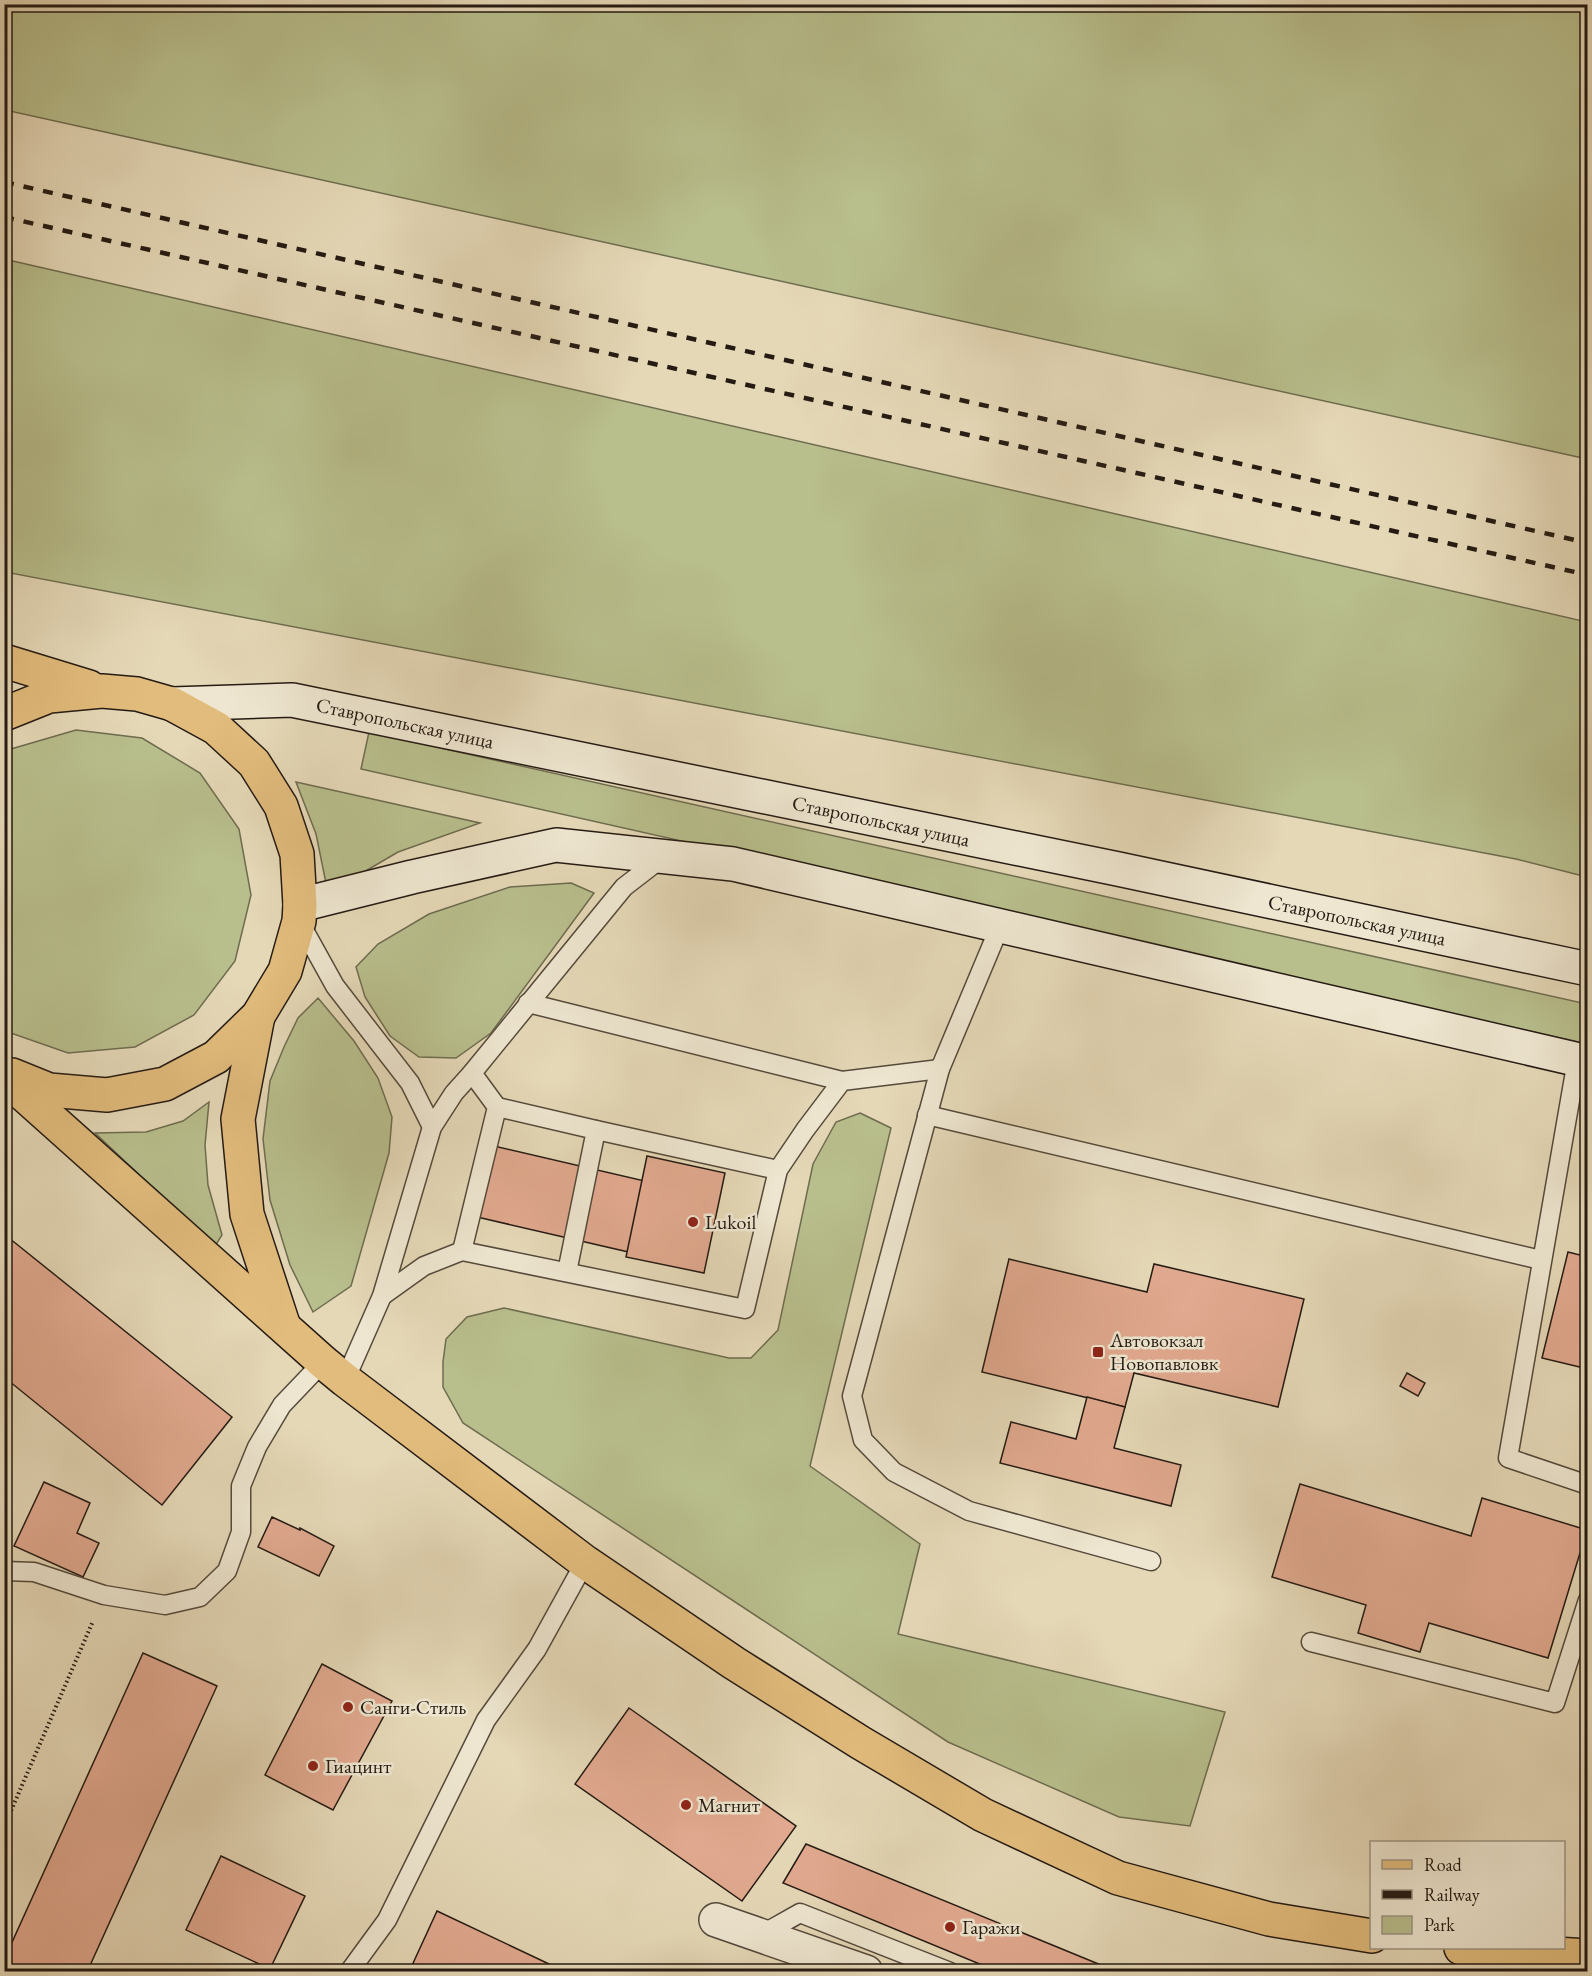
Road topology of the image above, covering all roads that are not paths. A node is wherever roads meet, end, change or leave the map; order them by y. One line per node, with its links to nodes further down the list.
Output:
1 (4, 661): 2 (main road)
2 (102, 691): 3 (main road); 4 (main road)
3 (172, 704): 6 (main road); 8 (main road, Ставропольская улица)
4 (4, 714)
5 (663, 857): 6 (main road); 7 (main road); 9 (lane)
6 (299, 913): 10 (main road); 19 (lane)
7 (1000, 926): 11 (main road); 12 (lane)
8 (1587, 969)
9 (528, 1003): 14 (lane); 16 (lane)
10 (258, 1016): 13 (main road); 26 (main road)
11 (1582, 1061): 23 (lane)
12 (940, 1069): 16 (lane); 18 (lane)
13 (4, 1072)
14 (472, 1073): 17 (lane); 19 (lane)
15 (4, 1077): 26 (main road)
16 (842, 1081): 21 (lane)
17 (497, 1107): 20 (lane); 22 (lane)
18 (927, 1115): 23 (lane); 29 (lane)
19 (432, 1127): 25 (lane)
20 (597, 1130): 21 (lane); 24 (lane)
21 (778, 1170): 24 (lane)
22 (462, 1251): 24 (lane); 25 (lane)
23 (1541, 1260): 28 (lane)
24 (567, 1272)
25 (382, 1296): 27 (lane)
26 (284, 1326): 27 (main road)
27 (334, 1371): 30 (main road); 31 (lane)
28 (1587, 1485)
29 (1151, 1561)
30 (585, 1562): 36 (main road); 40 (lane)
31 (4, 1571)
32 (1587, 1600): 33 (lane)
33 (1311, 1642)
34 (716, 1920): 35 (main road)
35 (761, 1935): 39 (main road); 41 (lane)
36 (1370, 1936)
37 (1489, 1949): 38 (main road)
38 (1587, 1956)
39 (850, 1969)
40 (349, 1971)
41 (950, 1971)

